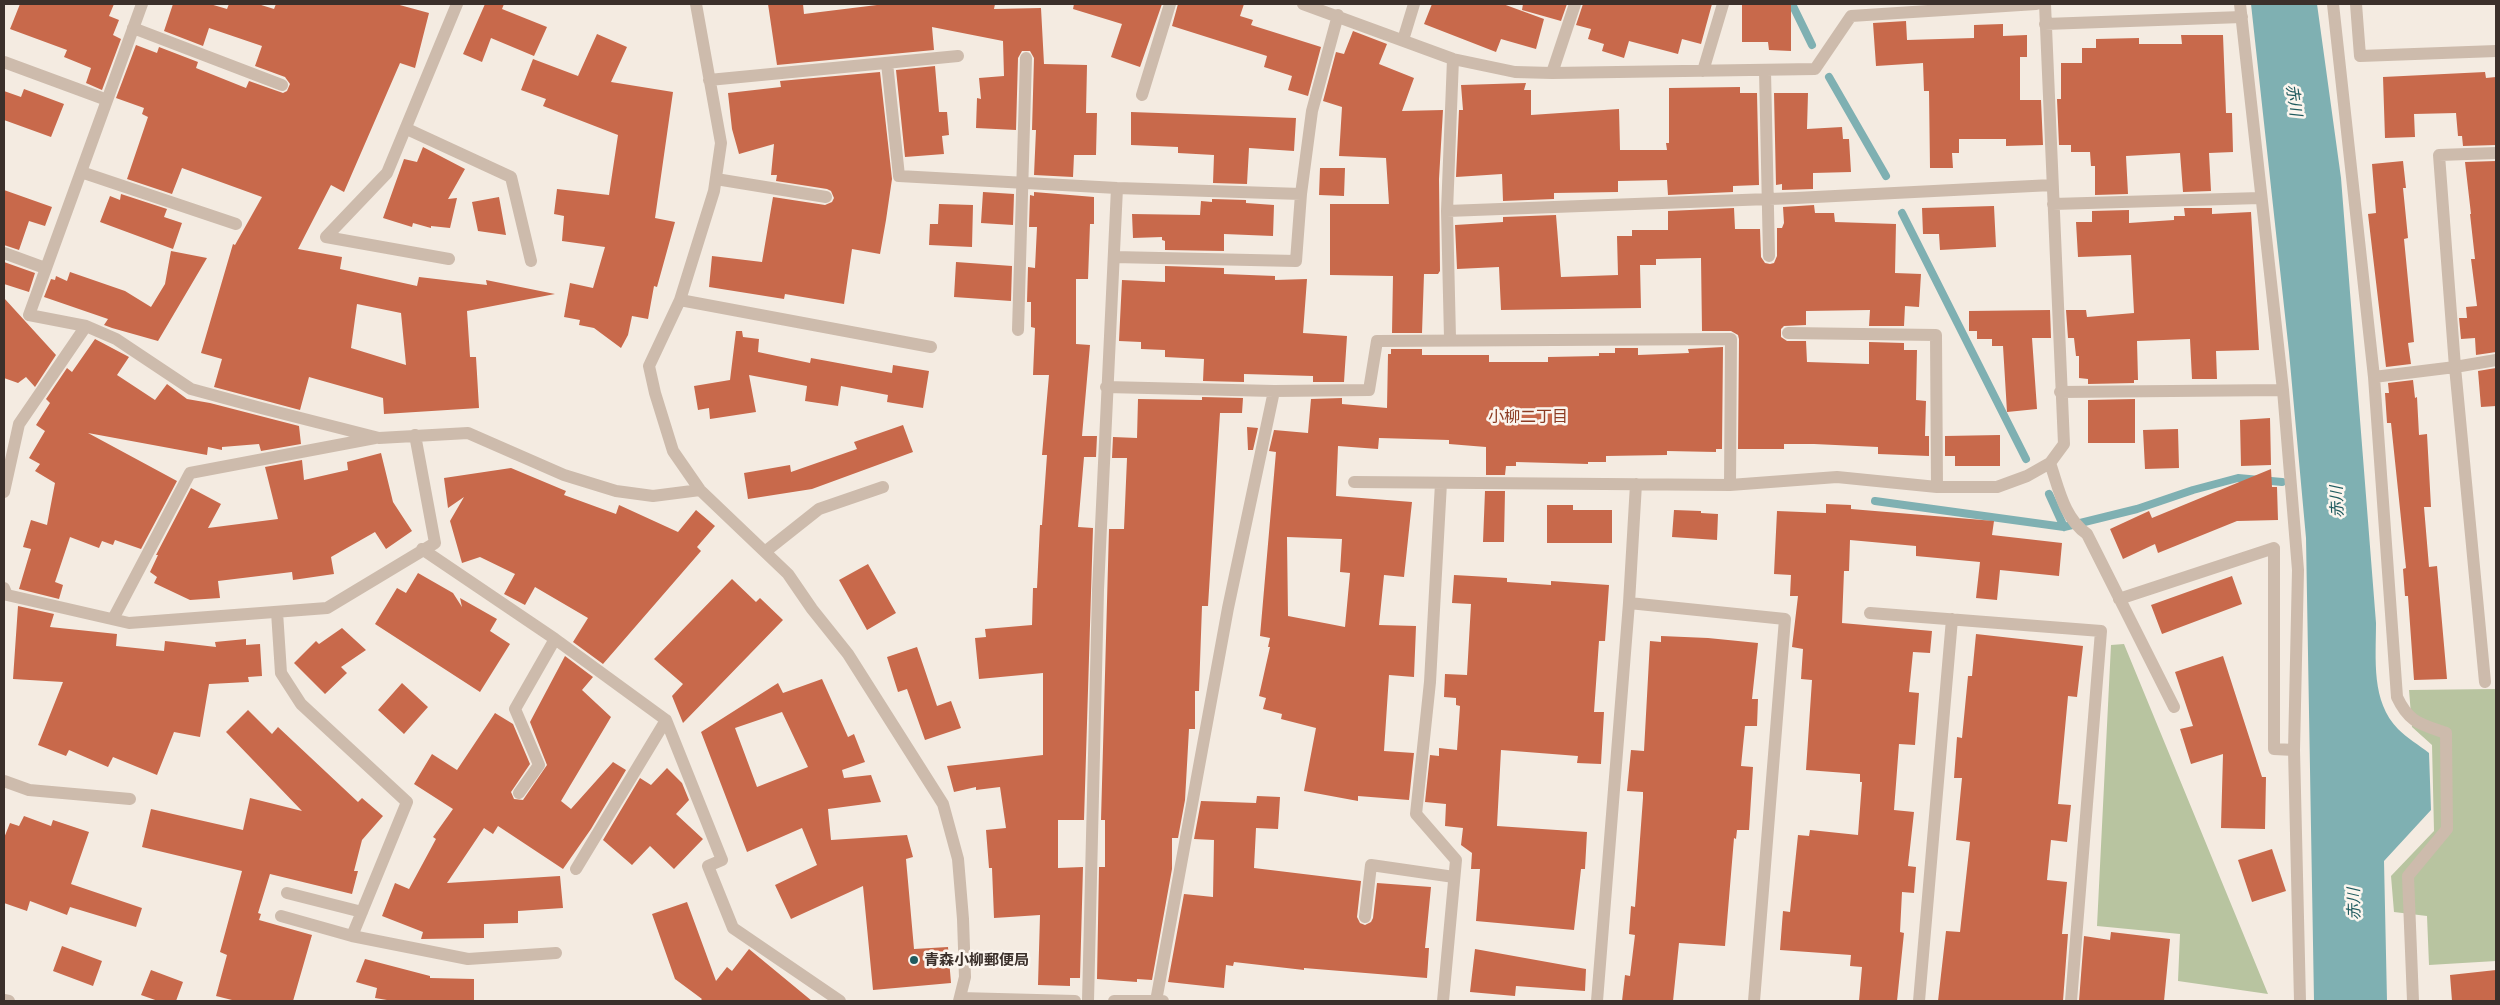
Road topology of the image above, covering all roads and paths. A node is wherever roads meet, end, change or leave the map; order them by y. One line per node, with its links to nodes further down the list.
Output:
1 (142, 4): 18 (street)
2 (457, 4): 33 (street)
3 (696, 4): 29 (street)
4 (1170, 4): 31 (street)
5 (1303, 4): 15 (street)
6 (1414, 4): 19 (street)
7 (1575, 4): 28 (street)
8 (1723, 4): 27 (street)
9 (2036, 4): 14 (street)
10 (2045, 4): 17 (street)
11 (2240, 4): 16 (street)
12 (2333, 4): 61 (street)
13 (2356, 4): 20 (street)
14 (1864, 9): 26 (street)
15 (1338, 15): 19 (street); 40 (street)
16 (2242, 17): 17 (street); 42 (street)
17 (2045, 24): 38 (street)
18 (133, 28): 30 (street); 32 (street)
19 (1403, 40): 23 (street)
20 (2496, 50)
21 (958, 56): 25 (street)
22 (1026, 58): 37 (street)
23 (1453, 59): 28 (street); 45 (street)
24 (4, 62): 32 (street)
25 (887, 63): 29 (street); 37 (street)
26 (1764, 70): 27 (street); 43 (street)
27 (1703, 71): 28 (street)
28 (1552, 73)
29 (709, 80): 36 (street)
30 (282, 84)
31 (1142, 95)
32 (107, 100): 35 (street)
33 (407, 129): 50 (street); 51 (street)
34 (2496, 152): 60 (street)
35 (81, 172): 46 (street); 52 (street)
36 (716, 179): 41 (street); 53 (street)
37 (1023, 183): 39 (street); 55 (street)
38 (2052, 185): 43 (street); 44 (street)
39 (1118, 188): 40 (street); 49 (street)
40 (1301, 194): 49 (street)
41 (826, 197)
42 (2260, 198): 44 (street); 63 (street)
43 (1767, 199): 45 (street); 48 (street)
44 (2053, 204): 65 (street)
45 (1447, 211): 57 (street)
46 (236, 224)
47 (4, 253): 52 (street)
48 (1769, 256)
49 (1114, 257): 62 (street)
50 (449, 259)
51 (531, 262)
52 (45, 268): 54 (street)
53 (680, 300): 58 (street); 75 (street)
54 (86, 326): 67 (street); 76 (street)
55 (1018, 330)
56 (1788, 333): 74 (street)
57 (1450, 338): 64 (street); 72 (street)
58 (931, 347)
59 (2496, 360): 60 (street)
60 (2455, 367): 61 (street); 87 (street)
61 (2374, 377): 117 (street)
62 (1106, 387): 64 (street); 107 (street)
63 (2283, 390): 65 (street); 90 (street)
64 (1274, 391): 109 (street)
65 (2060, 392): 68 (street)
66 (415, 435): 67 (street); 75 (street); 77 (street)
67 (380, 438): 84 (street)
68 (2050, 463): 74 (street); 80 (street)
69 (1354, 482): 70 (street)
70 (1441, 483): 71 (street); 95 (street)
71 (1636, 484): 72 (street); 81 (street)
72 (1730, 485): 74 (street)
73 (883, 487): 78 (street)
74 (1937, 487)
75 (700, 490): 78 (street)
76 (4, 492)
77 (422, 549): 82 (street); 86 (street)
78 (766, 551): 103 (street)
79 (4, 588): 84 (street)
80 (2119, 599): 88 (street); 90 (street)
81 (1628, 603): 112 (street); 113 (street)
82 (277, 612): 84 (street); 97 (street)
83 (1870, 613): 85 (street)
84 (113, 619)
85 (1952, 620): 114 (street); 115 (street)
86 (554, 639): 89 (street); 92 (street)
87 (2485, 682)
88 (2174, 707)
89 (666, 720): 94 (street); 105 (street)
90 (2294, 750): 116 (street)
91 (4, 781): 93 (street)
92 (519, 793)
93 (130, 799)
94 (576, 870)
95 (1454, 877): 99 (street); 111 (street)
96 (287, 893): 97 (street)
97 (362, 912): 100 (street)
98 (281, 916): 100 (street)
99 (1365, 917)
100 (352, 936): 101 (street)
101 (556, 953)
102 (4, 1000): 104 (street)
103 (960, 1000): 106 (street)
104 (9, 1001)
105 (840, 1001)
106 (1075, 1001)
107 (1088, 1001)
108 (1114, 1001): 109 (street)
109 (1156, 1001): 110 (street)
110 (1163, 1001)
111 (1443, 1001)
112 (1597, 1001)
113 (1754, 1001)
114 (1919, 1001)
115 (2071, 1001)
116 (2300, 1001)
117 (2413, 1001)

